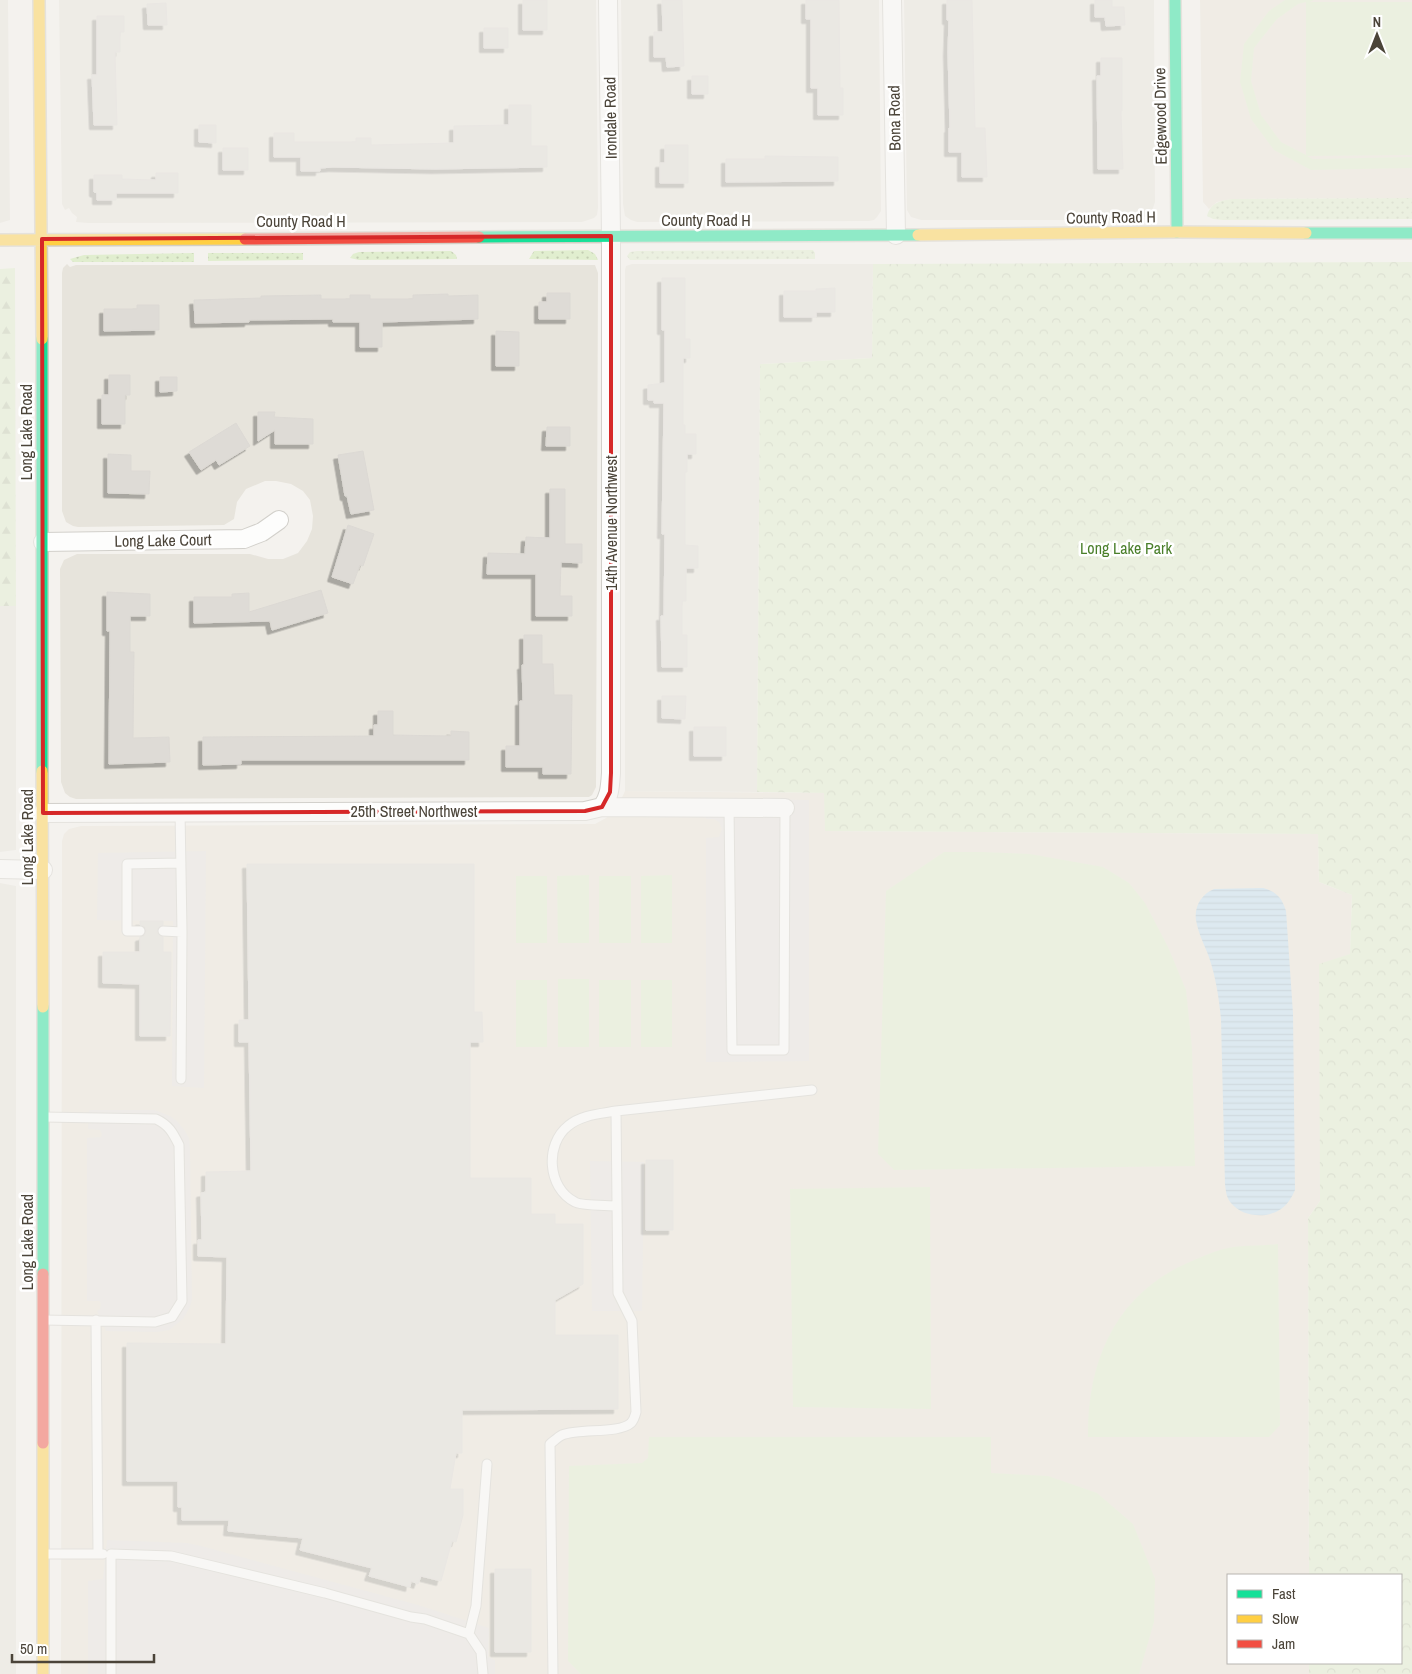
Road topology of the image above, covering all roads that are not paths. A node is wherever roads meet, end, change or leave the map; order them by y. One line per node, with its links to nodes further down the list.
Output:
1 (39, 0): 9 (street, Long Lake Road)
2 (608, 0): 7 (street, Irondale Road)
3 (892, 0): 8 (street, Bona Road)
4 (1175, 0): 5 (street, Edgewood Drive)
5 (1177, 232): 6 (street, County Road H); 8 (street, County Road H)
6 (1412, 233)
7 (611, 236): 8 (street, County Road H); 9 (street, County Road H); 13 (street, 14th Avenue Northwest)
8 (896, 236)
9 (42, 239): 10 (street, County Road H); 12 (street, Long Lake Road)
10 (0, 240)
11 (279, 520): 12 (street, Long Lake Court)
12 (43, 542): 17 (street, Long Lake Road)
13 (602, 807): 14 (street, 25th Street Northwest); 16 (street, 25th Street Northwest)
14 (729, 808): 15 (street, 25th Street Northwest); 15 (lane)
15 (785, 808)
16 (180, 811): 17 (street, 25th Street Northwest); 18 (lane)
17 (43, 812): 20 (street, Long Lake Road)
18 (181, 863): 21 (lane); 23 (lane)
19 (0, 870): 20 (street)
20 (43, 870): 27 (street, Long Lake Road)
21 (140, 931)
22 (162, 931): 23 (lane)
23 (182, 932): 24 (lane)
24 (181, 1079)
25 (812, 1090): 26 (lane)
26 (616, 1111): 28 (lane); 28 (lane)
27 (44, 1117): 29 (street, Long Lake Road); 30 (lane)
28 (617, 1206): 39 (lane)
29 (43, 1320): 30 (lane); 33 (street, Long Lake Road)
30 (96, 1320): 32 (lane)
31 (487, 1464): 35 (lane)
32 (98, 1553): 33 (lane); 34 (lane)
33 (44, 1554): 36 (street, Long Lake Road)
34 (111, 1554): 35 (lane); 37 (lane)
35 (469, 1634): 38 (lane)
36 (43, 1674)
37 (111, 1674)
38 (483, 1674)
39 (553, 1674)

